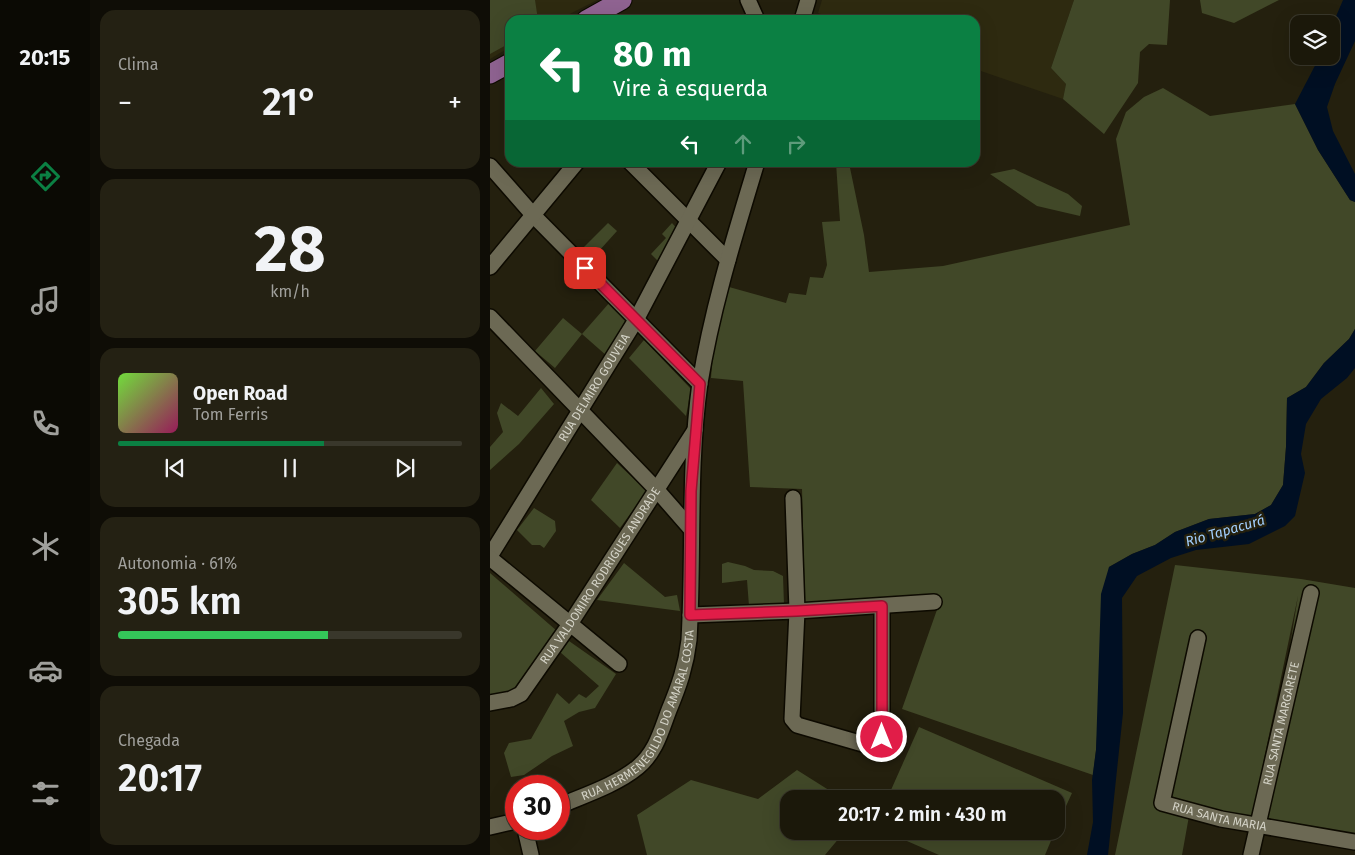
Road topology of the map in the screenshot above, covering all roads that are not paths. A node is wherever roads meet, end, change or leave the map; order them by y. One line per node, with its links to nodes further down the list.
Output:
1 (622, 0): 4 (main road)
2 (748, 0): 5 (street)
3 (808, 0): 6 (street)
4 (595, 15)
5 (755, 15)
6 (804, 15)
7 (505, 66): 8 (main road)
8 (490, 74)
9 (490, 166): 14 (street)
10 (573, 167): 14 (street)
11 (635, 167): 15 (street)
12 (716, 167): 15 (street, RUA DELMIRO GOUVEIA)
13 (756, 167): 16 (street, RUA HERMENEGILDO DO AMARAL COSTA)
14 (534, 216): 17 (street); 19 (street)
15 (689, 220): 16 (street); 19 (street, RUA DELMIRO GOUVEIA)
16 (728, 260): 20 (street, RUA HERMENEGILDO DO AMARAL COSTA)
17 (490, 267)
18 (490, 317): 21 (street)
19 (636, 320): 20 (street); 21 (street, RUA DELMIRO GOUVEIA)
20 (700, 384): 22 (street, RUA HERMENEGILDO DO AMARAL COSTA)
21 (582, 410): 23 (street); 26 (street, RUA DELMIRO GOUVEIA)
22 (696, 428): 23 (street, RUA VALDOMIRO RODRIGUES ANDRADE); 25 (street, RUA HERMENEGILDO DO AMARAL COSTA)
23 (656, 489): 25 (street); 32 (street, RUA VALDOMIRO RODRIGUES ANDRADE)
24 (793, 498): 30 (street)
25 (690, 529): 31 (street, RUA HERMENEGILDO DO AMARAL COSTA)
26 (490, 557): 32 (street)
27 (1311, 593): 40 (street, RUA SANTA MARGARETE)
28 (934, 602): 29 (street)
29 (882, 606): 30 (street); 36 (street)
30 (797, 611): 31 (street); 37 (street)
31 (690, 615): 38 (street, RUA HERMENEGILDO DO AMARAL COSTA)
32 (570, 624): 34 (street); 35 (street, RUA VALDOMIRO RODRIGUES ANDRADE)
33 (1198, 638): 40 (street, RUA SANTA MARIA)
34 (618, 664)
35 (490, 703)
36 (882, 737)
37 (863, 744)
38 (570, 801)
39 (505, 824): 41 (street)
40 (1257, 825): 43 (street, RUA SANTA MARIA); 45 (street, RUA SANTA MARGARETE)
41 (490, 827)
42 (528, 840): 44 (street)
43 (1355, 842)
44 (531, 855)
45 (1251, 855)

